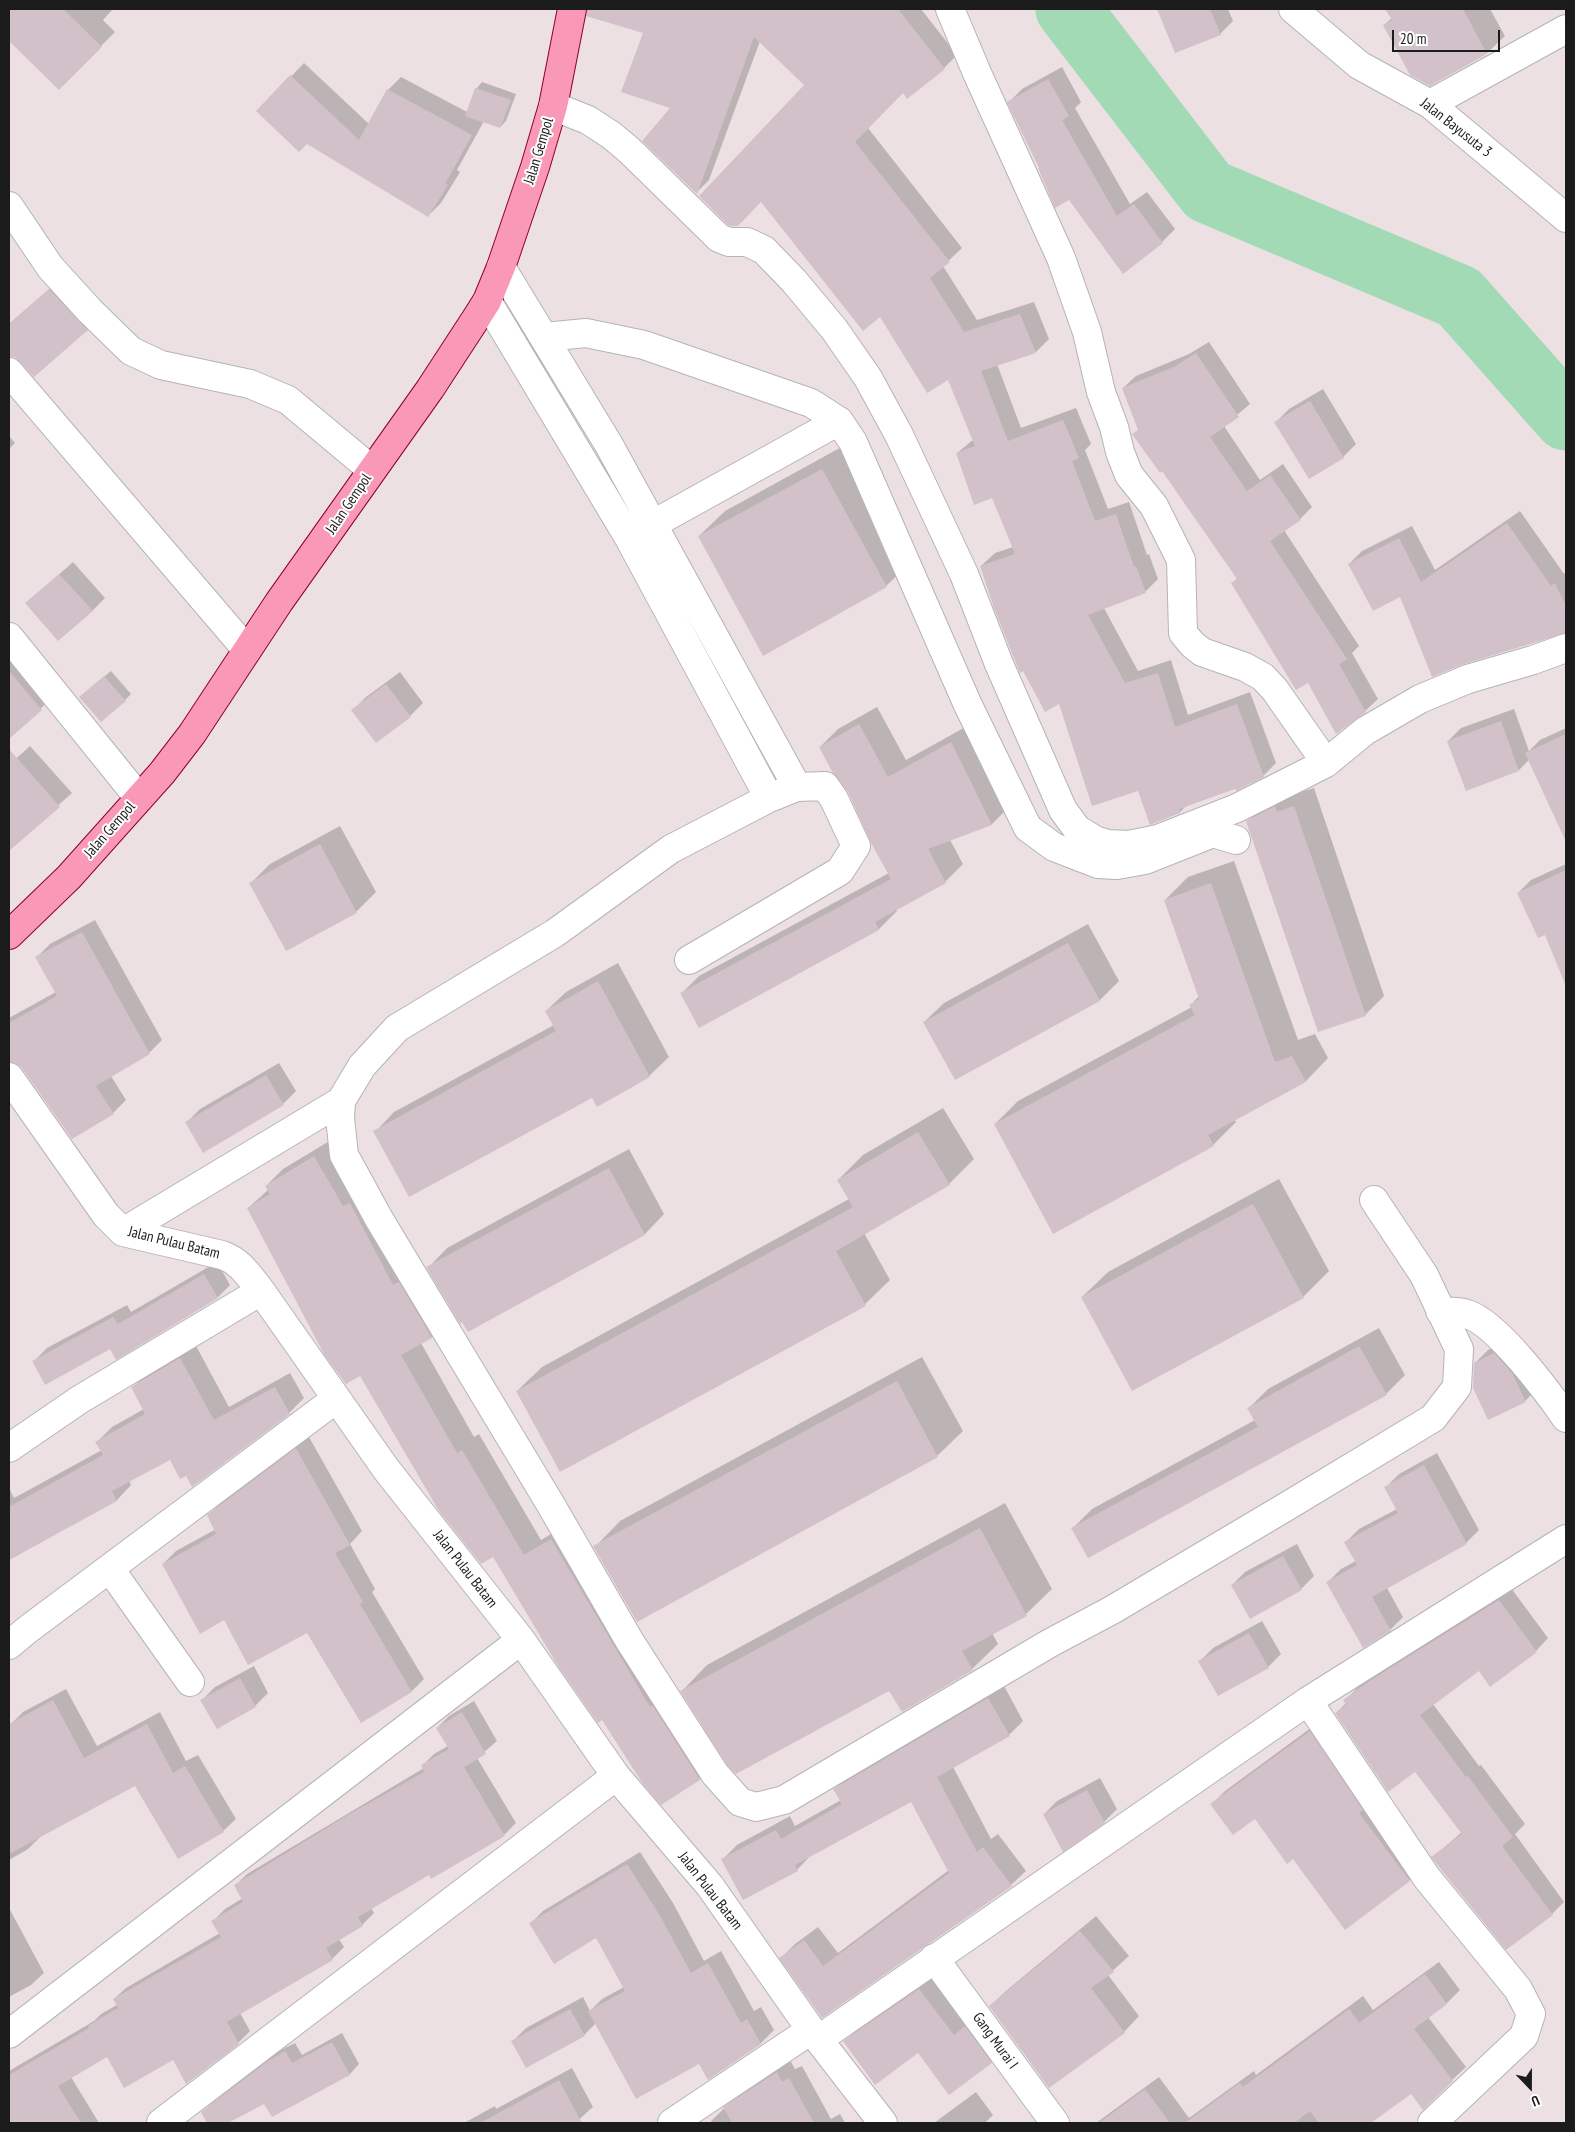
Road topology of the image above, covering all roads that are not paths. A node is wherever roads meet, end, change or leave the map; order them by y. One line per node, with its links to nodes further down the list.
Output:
1 (572, 9): 6 (main road, Jalan Gempol)
2 (950, 9): 19 (street)
3 (1293, 9): 5 (street, Jalan Bayusuta 3)
4 (1566, 29): 5 (street)
5 (1430, 104): 8 (street, Jalan Bayusuta 3)
6 (553, 106): 9 (main road, Jalan Gempol); 19 (street)
7 (9, 206): 14 (street)
8 (1566, 218)
9 (501, 267): 10 (main road, Jalan Gempol); 11 (street)
10 (487, 301): 14 (main road, Jalan Gempol); 15 (street)
11 (544, 337): 13 (street); 15 (street)
12 (9, 372): 18 (street)
13 (839, 420): 15 (street); 23 (street)
14 (372, 470): 18 (main road, Jalan Gempol)
15 (641, 531): 20 (street); 22 (street)
16 (9, 637): 21 (street)
17 (1566, 648): 19 (street)
18 (247, 650): 21 (main road, Jalan Gempol)
19 (1326, 763)
20 (797, 787): 22 (street); 25 (street)
21 (139, 798): 24 (main road, Jalan Gempol)
22 (769, 798): 27 (street)
23 (1236, 840)
24 (12, 923)
25 (689, 960)
26 (9, 1077): 29 (street, Jalan Pulau Batam)
27 (341, 1101): 29 (street); 31 (street)
28 (1374, 1200): 31 (street)
29 (123, 1232): 30 (street, Jalan Pulau Batam)
30 (261, 1290): 32 (street, Jalan Pulau Batam); 34 (street)
31 (1440, 1310): 33 (street)
32 (336, 1400): 36 (street); 37 (street, Jalan Pulau Batam)
33 (1566, 1418)
34 (9, 1448)
35 (1566, 1540): 40 (street)
36 (110, 1569): 38 (street); 39 (street)
37 (521, 1640): 41 (street, Jalan Pulau Batam); 43 (street)
38 (9, 1645)
39 (190, 1682)
40 (1308, 1701): 42 (street); 49 (street)
41 (616, 1776): 44 (street, Jalan Pulau Batam); 45 (street)
42 (934, 1958): 44 (street); 48 (street, Gang Murai I)
43 (9, 2034)
44 (815, 2035): 46 (street); 47 (street, Jalan Pulau Batam)
45 (161, 2123)
46 (672, 2123)
47 (883, 2123)
48 (1055, 2123)
49 (1432, 2123)

